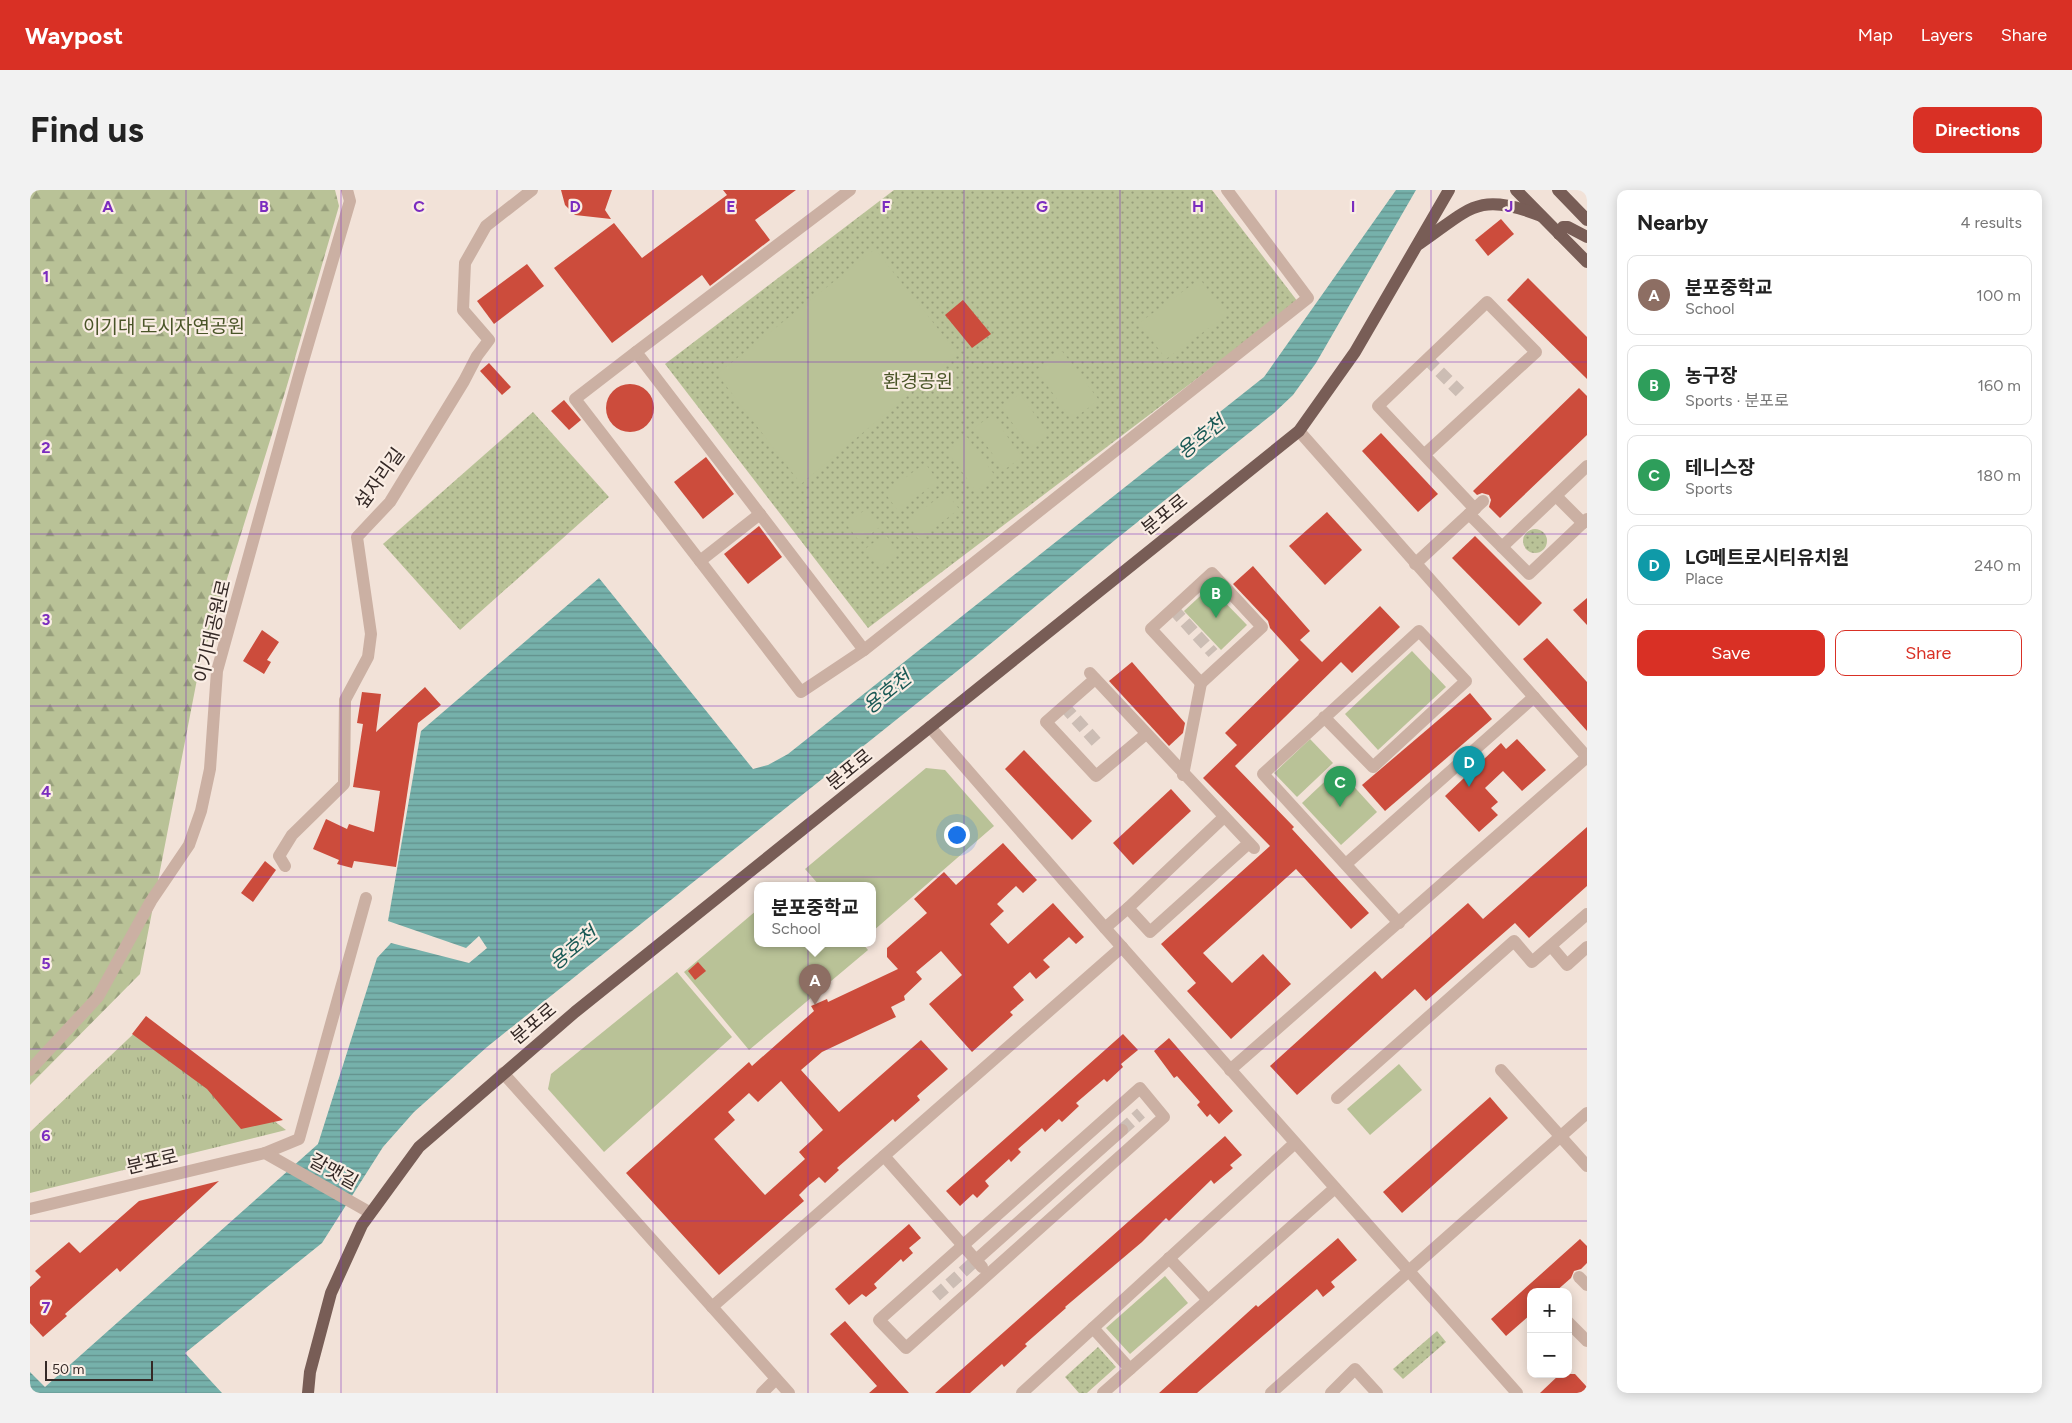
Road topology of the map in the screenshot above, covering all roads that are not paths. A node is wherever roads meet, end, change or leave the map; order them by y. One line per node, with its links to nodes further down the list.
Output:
1 (347, 190): 44 (street, 이기대공원로)
2 (532, 190): 35 (street, 섶자리길)
3 (850, 190): 14 (street)
4 (1227, 190): 25 (street)
5 (1449, 190): 12 (main road, 분포로)
6 (1516, 190): 9 (main road)
7 (1558, 190): 8 (main road)
8 (1585, 215)
9 (1541, 216): 10 (main road); 12 (main road)
10 (1559, 234): 11 (main road); 13 (main road)
11 (1587, 237)
12 (1417, 246): 15 (main road, 분포로)
13 (1587, 262)
14 (636, 352): 20 (street); 23 (street)
15 (1299, 431): 24 (street); 29 (main road, 분포로)
16 (1424, 456): 16 (street); 19 (street)
17 (1587, 466): 18 (street)
18 (1556, 496): 21 (street); 22 (street)
19 (1476, 508): 22 (street); 24 (street)
20 (760, 514): 23 (street); 25 (street)
21 (1585, 521): 22 (street)
22 (1502, 547)
23 (700, 561): 25 (street)
24 (1415, 564): 27 (street)
25 (864, 650)
26 (1201, 683): 26 (street); 32 (street)
27 (1534, 697): 31 (street); 34 (street)
28 (1324, 717): 28 (street); 34 (street)
29 (930, 727): 40 (street); 47 (main road, 분포로)
30 (1146, 734): 30 (street); 32 (street)
31 (1587, 757): 39 (street)
32 (1183, 775): 33 (street)
33 (1224, 817): 37 (street); 37 (street)
34 (1346, 864): 39 (street)
35 (285, 866)
36 (366, 898): 55 (street, 분포로)
37 (1128, 908): 40 (street)
38 (1587, 914): 41 (street)
39 (1399, 924): 45 (street)
40 (1105, 928): 42 (street)
41 (1551, 946): 43 (street); 48 (street)
42 (1122, 947): 45 (street); 56 (street)
43 (1587, 947)
44 (30, 1070)
45 (1230, 1070): 53 (street)
46 (1501, 1070): 52 (street)
47 (503, 1073): 60 (main road, 분포로); 67 (street)
48 (1336, 1098)
49 (1587, 1113): 52 (street)
50 (1109, 1116): 51 (street); 54 (street); 61 (street)
51 (1122, 1130): 54 (street); 63 (street)
52 (1560, 1137): 57 (street); 64 (street)
53 (1295, 1143): 58 (street); 62 (street)
54 (1134, 1144): 65 (street)
55 (266, 1153): 59 (street, 분포로); 60 (street, 갈맷길)
56 (884, 1156): 61 (street); 67 (street)
57 (1587, 1166)
58 (1335, 1188): 64 (street); 66 (street)
59 (30, 1209)
60 (370, 1212): 73 (main road, 분포로)
61 (963, 1245): 63 (street); 65 (street)
62 (1169, 1258): 66 (street); 69 (street)
63 (976, 1260): 65 (street)
64 (1409, 1271): 78 (street); 81 (street)
65 (989, 1274)
66 (1208, 1300): 71 (street)
67 (712, 1307): 72 (street)
68 (1572, 1326): 70 (street)
69 (1093, 1328): 71 (street); 76 (street)
70 (1587, 1341)
71 (1130, 1369): 77 (street)
72 (776, 1380): 74 (street); 75 (street)
73 (308, 1393)
74 (762, 1393)
75 (788, 1393)
76 (1022, 1393)
77 (1103, 1393)
78 (1271, 1393)
79 (1331, 1393): 80 (street)
80 (1378, 1393)
81 (1517, 1393)

